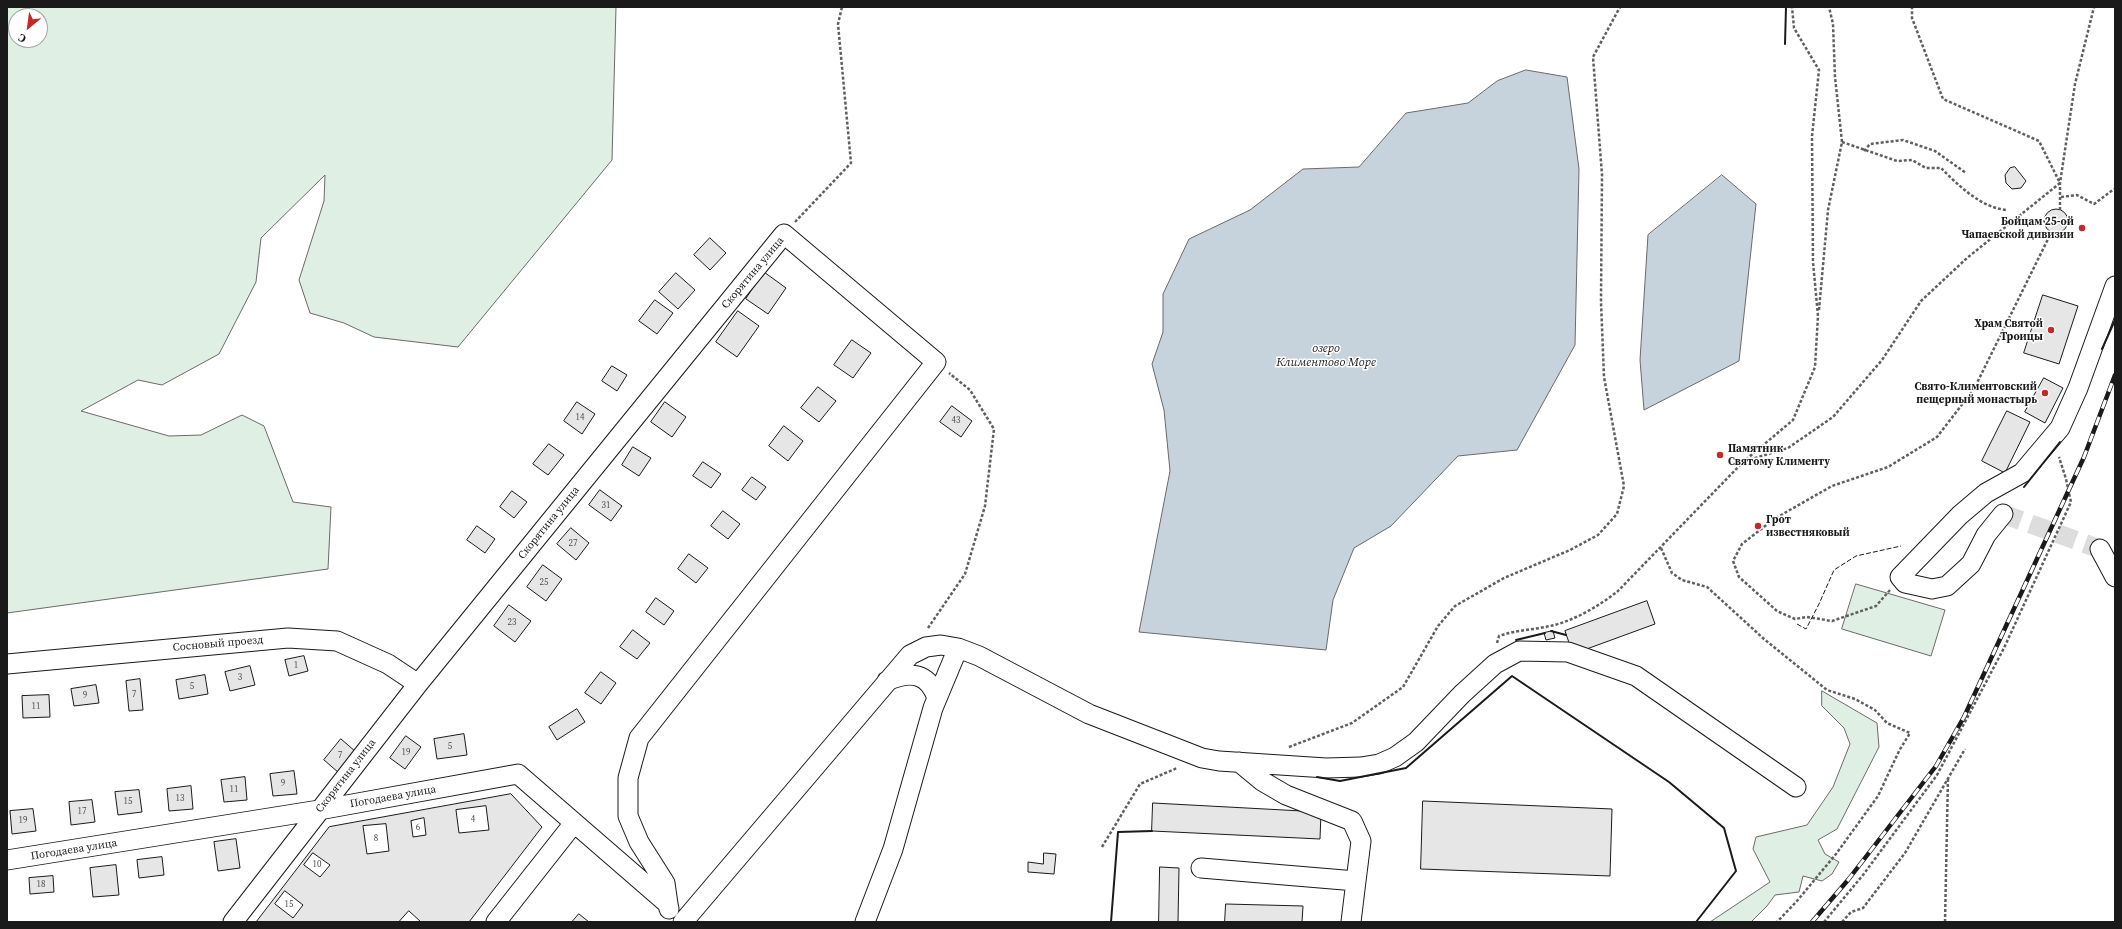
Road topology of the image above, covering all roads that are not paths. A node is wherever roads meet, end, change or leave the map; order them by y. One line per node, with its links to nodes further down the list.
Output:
1 (2115, 286): 2 (street)
2 (2003, 514)
3 (2100, 549): 4 (street)
4 (2115, 577)
5 (958, 648): 7 (street); 9 (street); 10 (street)
6 (7, 664): 8 (street, Сосновый проезд)
7 (887, 681): 9 (street); 20 (street)
8 (418, 684): 12 (street, Скорятина улица); 17 (street, Скорятина улица)
9 (937, 698): 21 (street)
10 (1239, 762): 11 (street); 16 (street)
11 (1796, 786)
12 (319, 810): 13 (street, Погодаева улица); 14 (street, Погодаева улица); 18 (street, Скорятина улица)
13 (574, 823): 17 (street, Погодаева улица); 19 (street)
14 (7, 860)
15 (1201, 868): 16 (street)
16 (1356, 881): 22 (street)
17 (670, 913)
18 (233, 922)
19 (496, 922)
20 (683, 922)
21 (865, 922)
22 (1351, 922)

